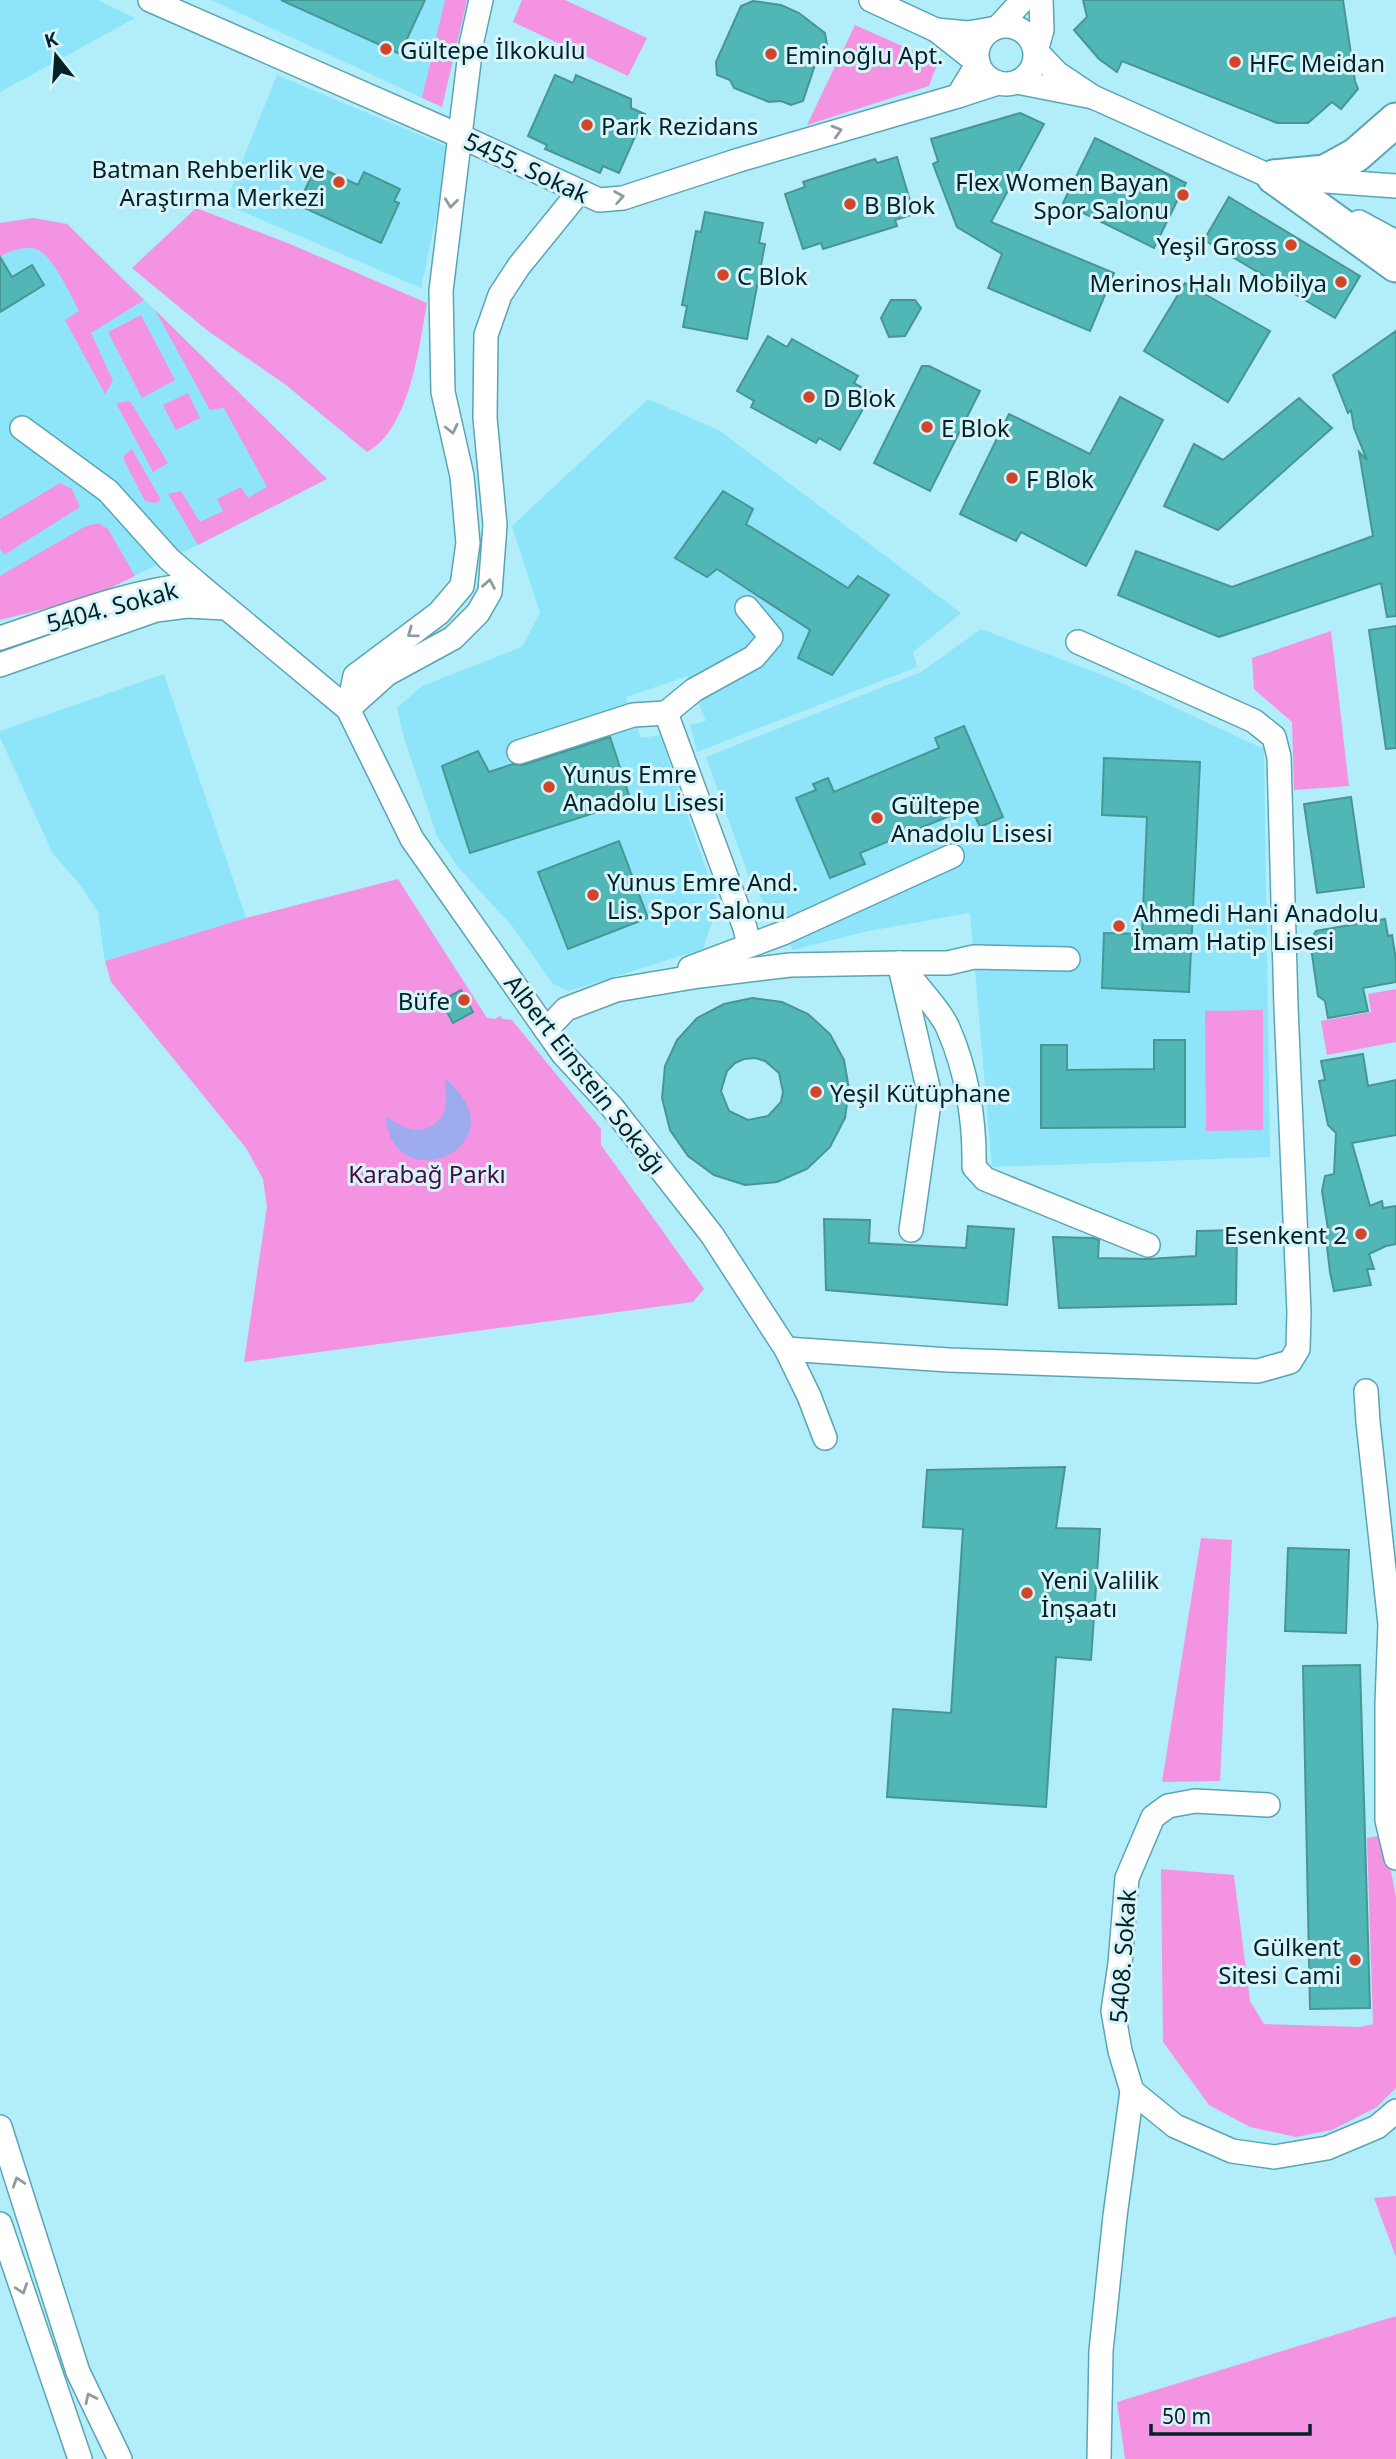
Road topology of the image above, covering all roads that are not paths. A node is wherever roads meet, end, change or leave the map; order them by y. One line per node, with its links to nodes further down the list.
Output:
1 (150, 0): 14 (street, 5455. Sokak)
2 (481, 0): 14 (street)
3 (871, 0): 7 (street)
4 (1023, 0): 6 (street)
5 (1041, 0): 8 (street)
6 (996, 27): 7 (street); 8 (street); 9 (street)
7 (936, 30): 9 (street)
8 (1036, 51): 10 (street); 12 (street)
9 (978, 63): 10 (street); 11 (street)
10 (1008, 83): 11 (street, 5455. Sokak); 12 (street)
11 (958, 96): 17 (street, 5455. Sokak, one-way to 11)
12 (1093, 97): 15 (street)
13 (1396, 120): 15 (highway)
14 (460, 136): 17 (street, 5455. Sokak); 27 (street, one-way to 27)
15 (1274, 177): 16 (street); 18 (street); 19 (highway)
16 (1396, 186)
17 (579, 192): 27 (street, one-way to 17)
18 (1396, 242)
19 (1396, 265)
20 (22, 428): 21 (street)
21 (198, 584): 22 (street, 5404. Sokak); 24 (street, 5404. Sokak)
22 (226, 608): 26 (street); 27 (street, 5404. Sokak)
23 (747, 608): 28 (street)
24 (0, 638)
25 (1078, 642): 38 (street)
26 (0, 665)
27 (348, 709): 35 (street, Albert Einstein Sokağı)
28 (666, 713): 29 (street); 31 (street)
29 (519, 752)
30 (952, 856): 31 (street)
31 (749, 945): 34 (street)
32 (1068, 959): 33 (street)
33 (899, 963): 34 (street); 36 (street); 37 (street)
34 (616, 990): 35 (street)
35 (546, 1030): 38 (street, Albert Einstein Sokağı)
36 (911, 1230)
37 (1148, 1245)
38 (786, 1349): 40 (street, Albert Einstein Sokağı)
39 (1367, 1391): 42 (street)
40 (825, 1438)
41 (1268, 1805): 43 (street, 5408. Sokak)
42 (1396, 1858)
43 (1132, 2091): 44 (street); 49 (street)
44 (1396, 2111)
45 (0, 2127): 48 (street, one-way to 45)
46 (0, 2224): 47 (street, one-way to 47)
47 (80, 2459)
48 (120, 2459)
49 (1099, 2459)

